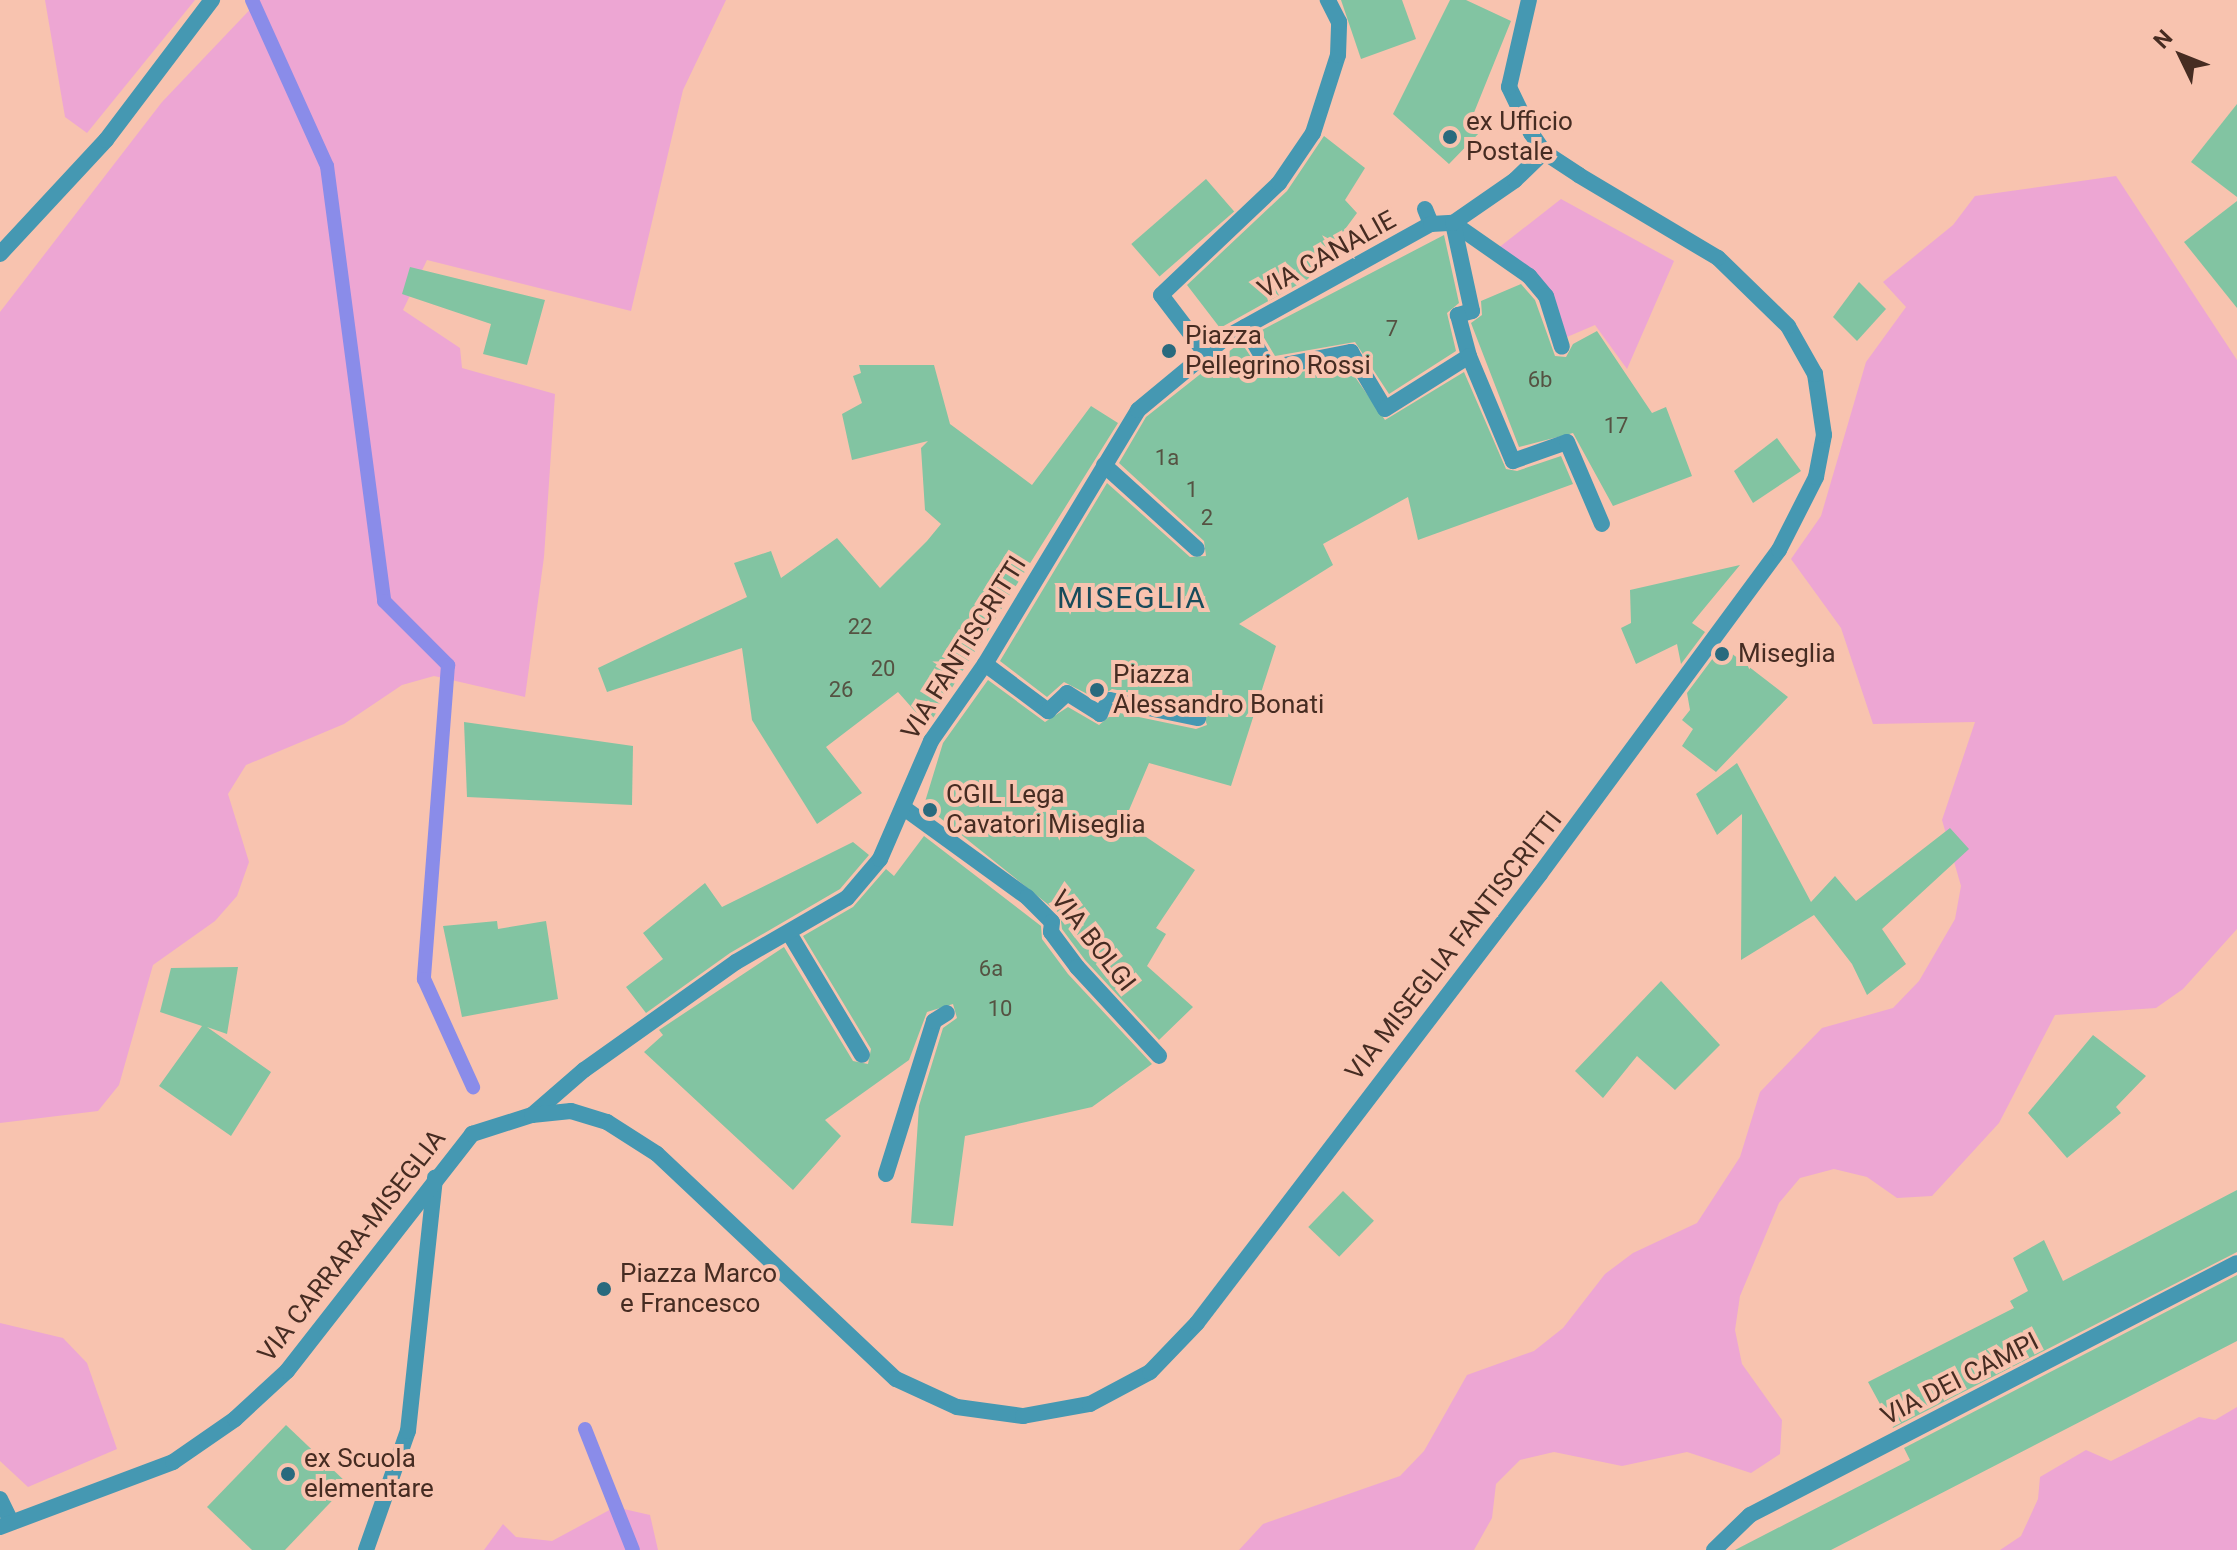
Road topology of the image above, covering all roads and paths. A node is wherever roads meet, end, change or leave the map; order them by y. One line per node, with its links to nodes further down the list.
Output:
1 (212, 0): 6 (street)
2 (1328, 0): 9 (street)
3 (1529, 0): 4 (street, VIA MISEGLIA FANTISCRITTI)
4 (1544, 152): 5 (street); 21 (street, VIA MISEGLIA FANTISCRITTI)
5 (1453, 223): 7 (street, VIA CANALIE); 8 (street); 10 (street)
6 (0, 254)
7 (1245, 327): 9 (street, VIA CANALIE); 10 (street)
8 (1562, 347)
9 (1206, 354): 11 (street, VIA FANTISCRITTI)
10 (1469, 356): 12 (street)
11 (1104, 465): 13 (street); 14 (street, VIA FANTISCRITTI)
12 (1602, 524)
13 (1197, 549)
14 (985, 664): 15 (street); 16 (street, VIA FANTISCRITTI)
15 (1198, 718)
16 (904, 808): 17 (street, VIA FANTISCRITTI); 20 (street, VIA BOLGI)
17 (789, 933): 19 (street); 22 (street, VIA FANTISCRITTI)
18 (947, 1013): 23 (street)
19 (862, 1055)
20 (1159, 1056)
21 (571, 1111): 22 (street, VIA CARRARA-MISEGLIA)
22 (532, 1115): 24 (street, VIA CARRARA-MISEGLIA)
23 (886, 1174)
24 (435, 1177): 27 (street, VIA CARRARA-MISEGLIA); 28 (street)
25 (2237, 1263): 29 (street, VIA DEI CAMPI)
26 (0, 1499): 27 (street, VIA CARRARA-MISEGLIA)
27 (5, 1524)
28 (366, 1550)
29 (1714, 1550)

